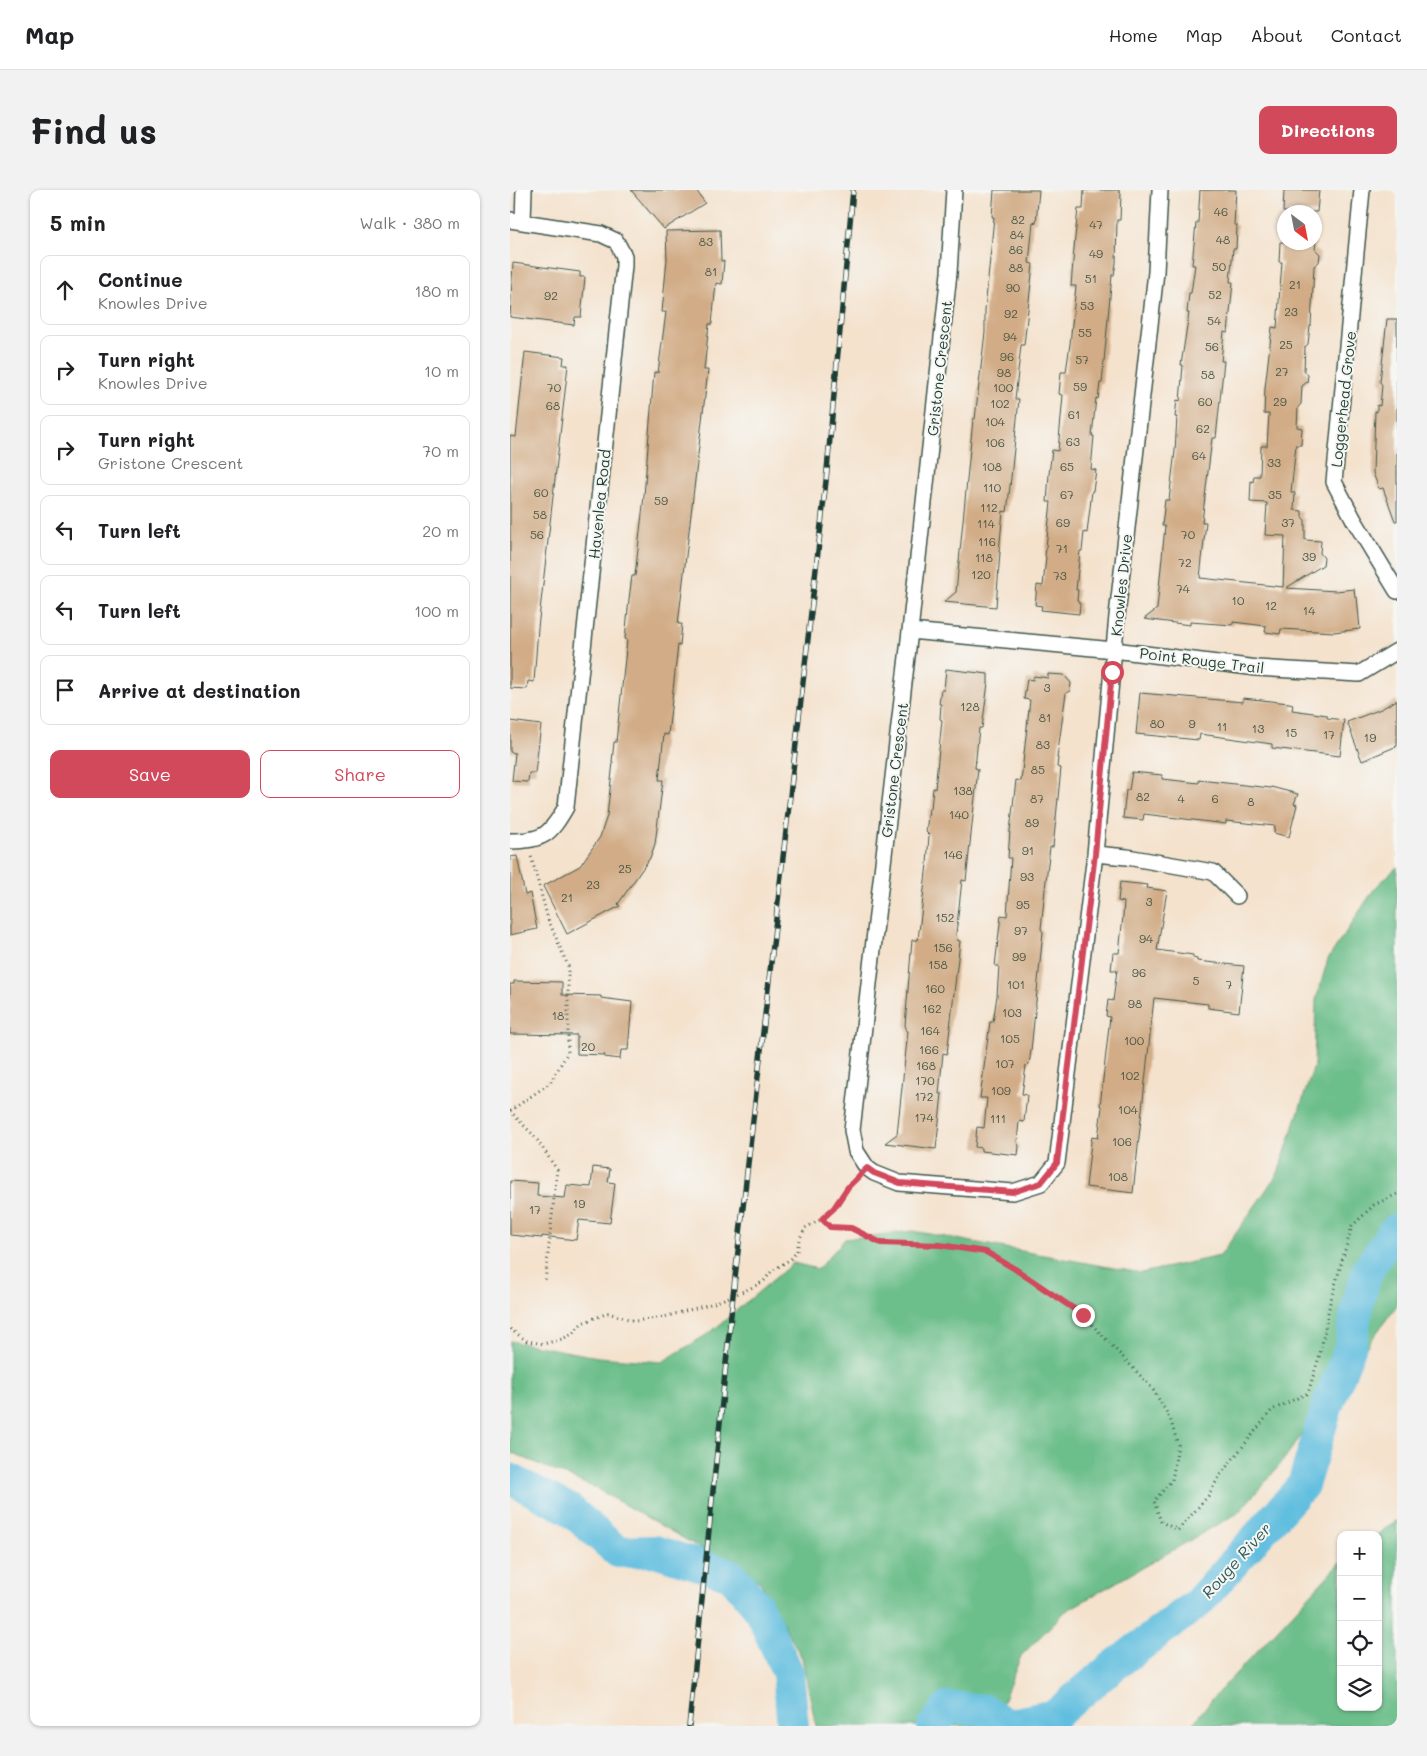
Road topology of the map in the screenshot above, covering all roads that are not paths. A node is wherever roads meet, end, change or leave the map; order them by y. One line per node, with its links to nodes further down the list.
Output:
1 (524, 190): 5 (street)
2 (954, 190): 7 (street, Gristone Crescent)
3 (1160, 190): 8 (street, Knowles Drive)
4 (1362, 190): 6 (street, Loggerhead Grove)
5 (516, 221): 10 (street, Havenlea Road)
6 (1397, 591)
7 (910, 631): 8 (street, Point Rouge Trail); 13 (street, Gristone Crescent)
8 (1114, 650): 9 (street, Point Rouge Trail); 11 (street, Knowles Drive)
9 (1397, 651)
10 (510, 841)
11 (1095, 854): 12 (street); 13 (street, Knowles Drive)
12 (1237, 896)
13 (1041, 1183)

